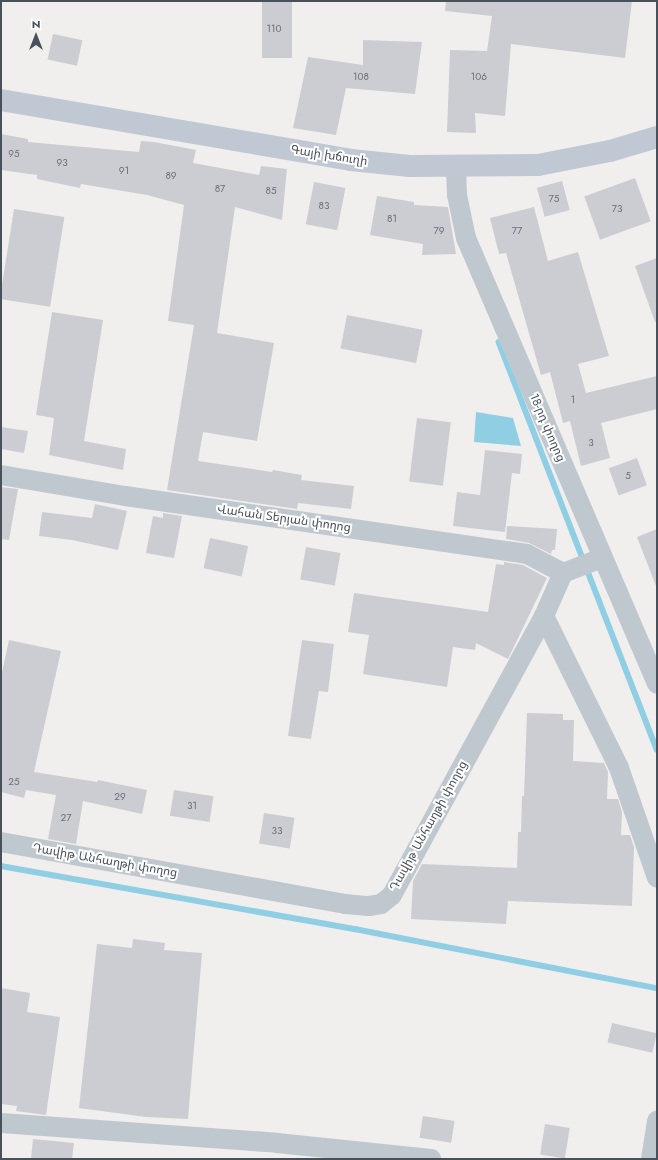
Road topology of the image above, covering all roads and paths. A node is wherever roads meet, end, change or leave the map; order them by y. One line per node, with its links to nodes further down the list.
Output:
1 (1, 100): 3 (main road, Գայի խճուղի)
2 (657, 138): 3 (main road, Գայի խճուղի)
3 (456, 167): 5 (street, 18-րդ փողոց)
4 (1, 475): 6 (street, Վահան Տերյան փողոց)
5 (602, 558): 6 (street); 8 (street, 18-րդ փողոց)
6 (564, 574): 7 (street, Դավիթ Անհաղթի փողոց)
7 (544, 616): 9 (street, Դավիթ Անհաղթի փողոց); 10 (street)
8 (657, 684)
9 (1, 842)
10 (657, 878)
11 (657, 1120): 14 (street)
12 (1, 1123): 13 (street)
13 (431, 1159)
14 (651, 1159)

